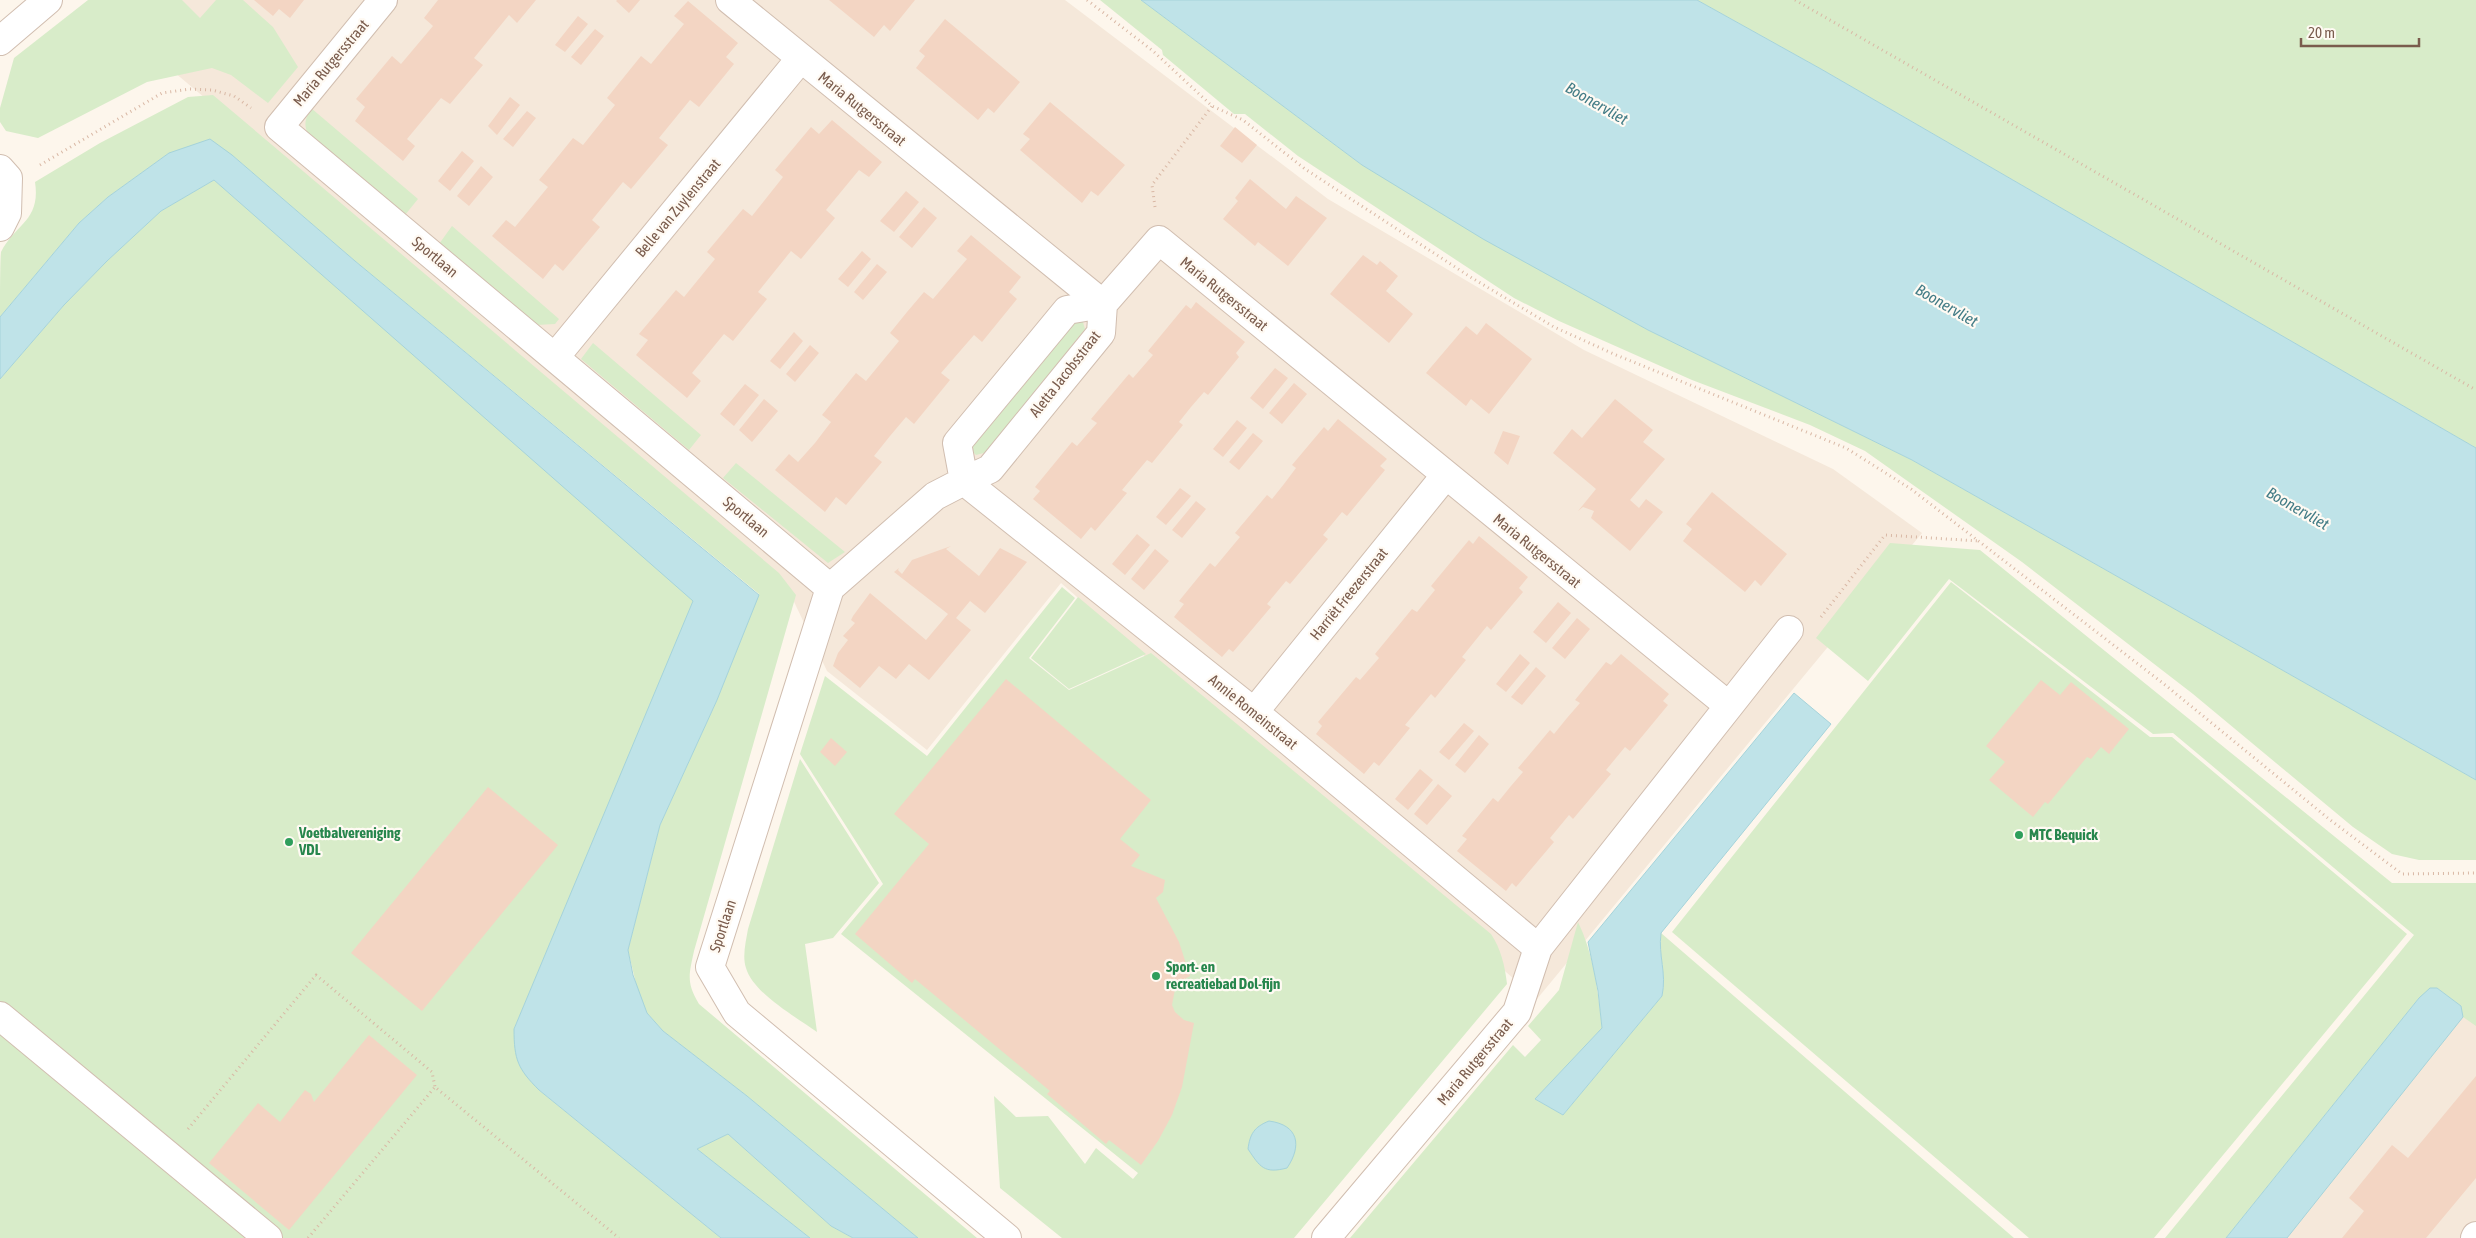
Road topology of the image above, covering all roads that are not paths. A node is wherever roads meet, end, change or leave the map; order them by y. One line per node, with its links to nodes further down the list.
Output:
1 (48, 0): 4 (street)
2 (383, 0): 6 (street, Maria Rutgersstraat)
3 (730, 0): 5 (street, Maria Rutgersstraat)
4 (0, 40)
5 (801, 58): 9 (street, Maria Rutgersstraat); 10 (street, Belle van Zuylenstraat)
6 (279, 126): 10 (street, Sportlaan)
7 (4, 174): 8 (street)
8 (0, 227)
9 (1103, 304): 11 (street, Maria Rutgersstraat); 12 (street, Aletta Jacobsstraat); 12 (street, Aletta Jacobsstraat)
10 (555, 357): 13 (street, Sportlaan)
11 (1445, 476): 15 (street, Maria Rutgersstraat); 16 (street, Harriët Freezerstraat)
12 (964, 481): 13 (street, Aletta Jacobsstraat); 16 (street, Annie Romeinstraat)
13 (830, 588): 20 (street, Sportlaan)
14 (1789, 630): 15 (street, Maria Rutgersstraat)
15 (1728, 706): 17 (street, Maria Rutgersstraat)
16 (1254, 712): 17 (street, Annie Romeinstraat)
17 (1538, 948): 21 (street, Maria Rutgersstraat)
18 (0, 1016): 19 (street)
19 (268, 1238)
20 (1007, 1238)
21 (1326, 1238)

